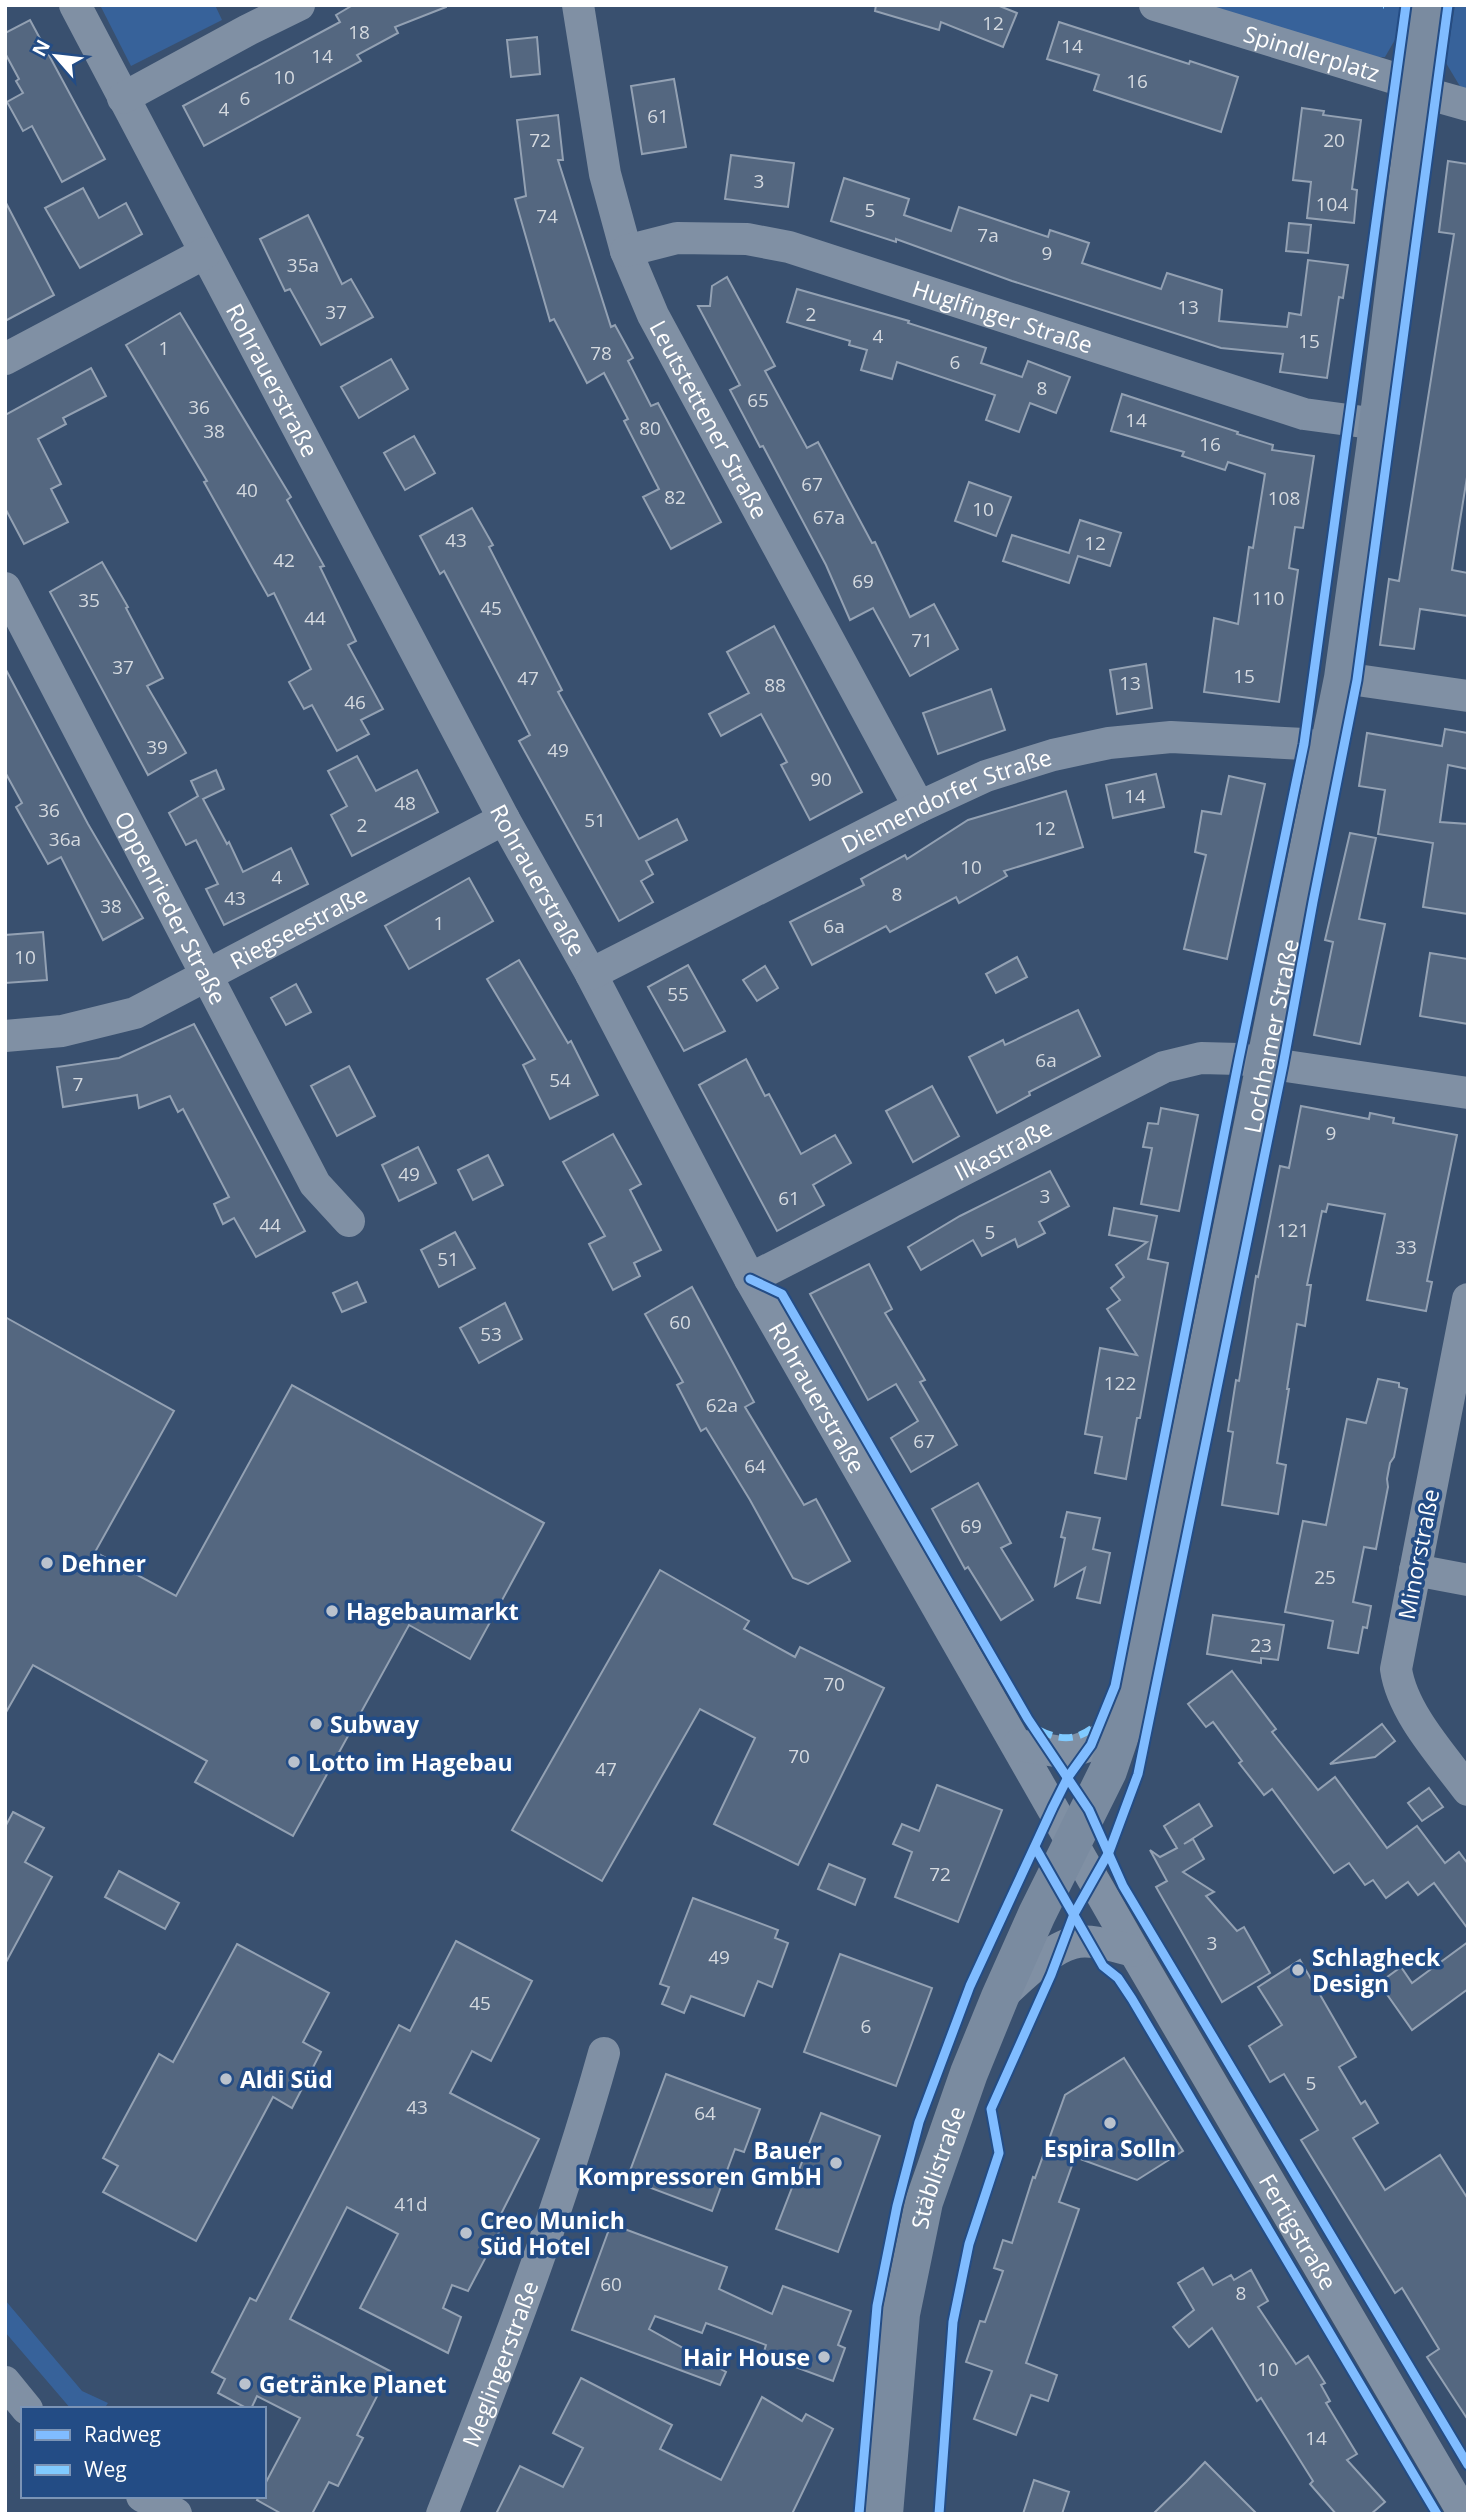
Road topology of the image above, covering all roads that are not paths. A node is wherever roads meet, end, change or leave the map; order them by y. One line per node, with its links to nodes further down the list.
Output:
1 (75, 5): 8 (street, Rohrauerstraße)
2 (299, 5): 6 (street)
3 (578, 5): 10 (street, Leutstettener Straße)
4 (1155, 5): 7 (street, Spindlerplatz)
5 (1429, 5): 7 (main road, Lochhamer Straße)
6 (241, 18): 8 (street)
7 (1419, 88): 9 (street, Spindlerplatz); 13 (main road, Lochhamer Straße)
8 (123, 98): 11 (street, Rohrauerstraße)
9 (1468, 105)
10 (626, 251): 13 (street, Huglfinger Straße); 18 (street, Leutstettener Straße)
11 (205, 253): 12 (street); 19 (street, Rohrauerstraße)
12 (5, 359)
13 (1378, 424): 15 (main road, Lochhamer Straße)
14 (5, 588): 21 (street, Oppenrieder Straße)
15 (1343, 678): 16 (street); 17 (main road, Lochhamer Straße)
16 (1468, 696)
17 (1329, 748): 18 (street, Diemendorfer Straße); 23 (main road, Lochhamer Straße)
18 (919, 807): 20 (street, Diemendorfer Straße)
19 (504, 819): 20 (street, Rohrauerstraße); 21 (street, Riegseestraße)
20 (591, 974): 26 (street, Rohrauerstraße)
21 (207, 976): 22 (street, Riegseestraße); 25 (street, Oppenrieder Straße)
22 (5, 1036)
23 (1265, 1062): 24 (street, Ilkastraße); 26 (street, Ilkastraße); 30 (main road, Lochhamer Straße)
24 (1468, 1093)
25 (349, 1220)
26 (750, 1279): 31 (street, Rohrauerstraße)
27 (1468, 1299): 28 (street, Minorstraße)
28 (1415, 1570): 29 (street); 32 (street, Minorstraße)
29 (1468, 1580)
30 (1126, 1724): 31 (street); 33 (main road, Lochhamer Straße)
31 (1018, 1745): 33 (street, Rohrauerstraße)
32 (1468, 1790)
33 (1072, 1843): 34 (street, Fertigstraße); 35 (main road, Stäblistraße)
34 (1134, 1951): 35 (street); 41 (street, Fertigstraße)
35 (999, 1997): 40 (main road, Stäblistraße)
36 (604, 2053): 39 (street, Meglingerstraße)
37 (5, 2382): 38 (street)
38 (25, 2407)
39 (442, 2514)
40 (884, 2514)
41 (1464, 2514)

